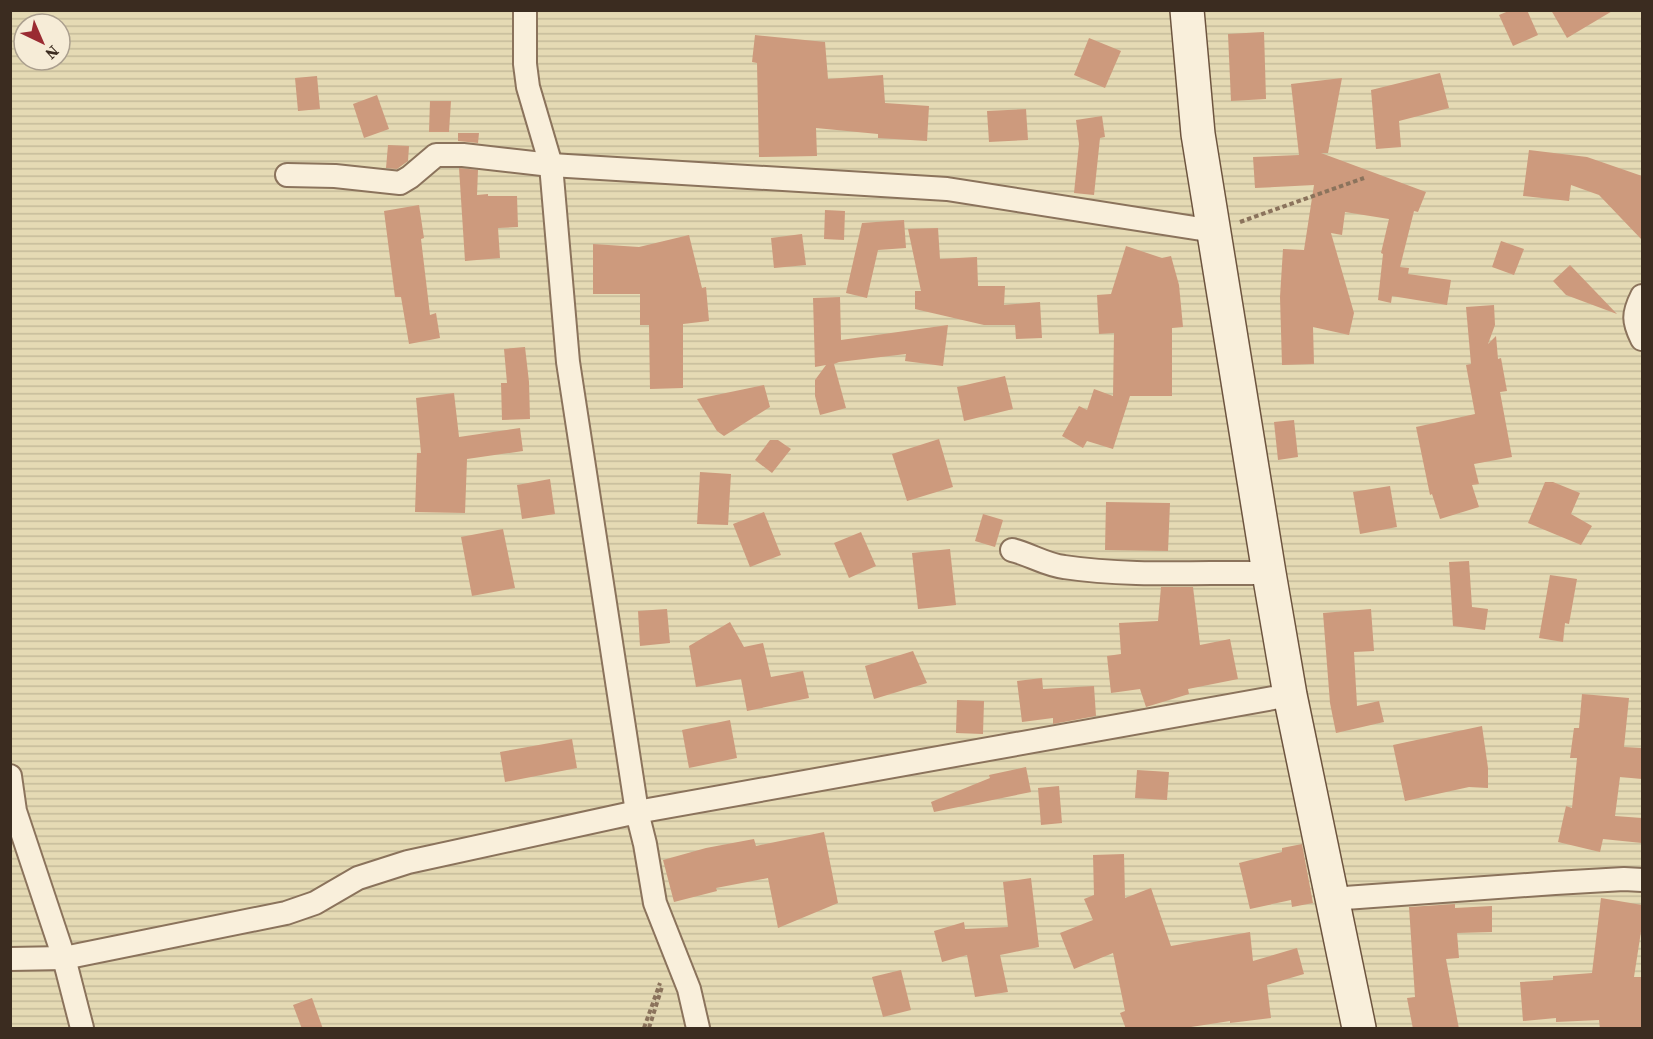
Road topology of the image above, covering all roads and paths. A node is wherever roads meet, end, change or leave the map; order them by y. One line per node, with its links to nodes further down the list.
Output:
1 (525, 10): 3 (street)
2 (1188, 10): 6 (street)
3 (551, 165): 4 (street); 6 (street); 13 (street)
4 (287, 175)
5 (1364, 178): 6 (path)
6 (1214, 231): 10 (street)
7 (1642, 296): 8 (street)
8 (1642, 339)
9 (1011, 550): 10 (street)
10 (1269, 573): 11 (street)
11 (1290, 695): 13 (street); 15 (street)
12 (10, 776): 17 (street)
13 (637, 812): 16 (street); 17 (street)
14 (1642, 880): 15 (street)
15 (1331, 899): 22 (street)
16 (673, 949): 20 (path); 21 (street)
17 (64, 958): 18 (street); 19 (street)
18 (10, 959)
19 (82, 1029)
20 (644, 1029)
21 (698, 1029)
22 (1359, 1029)

